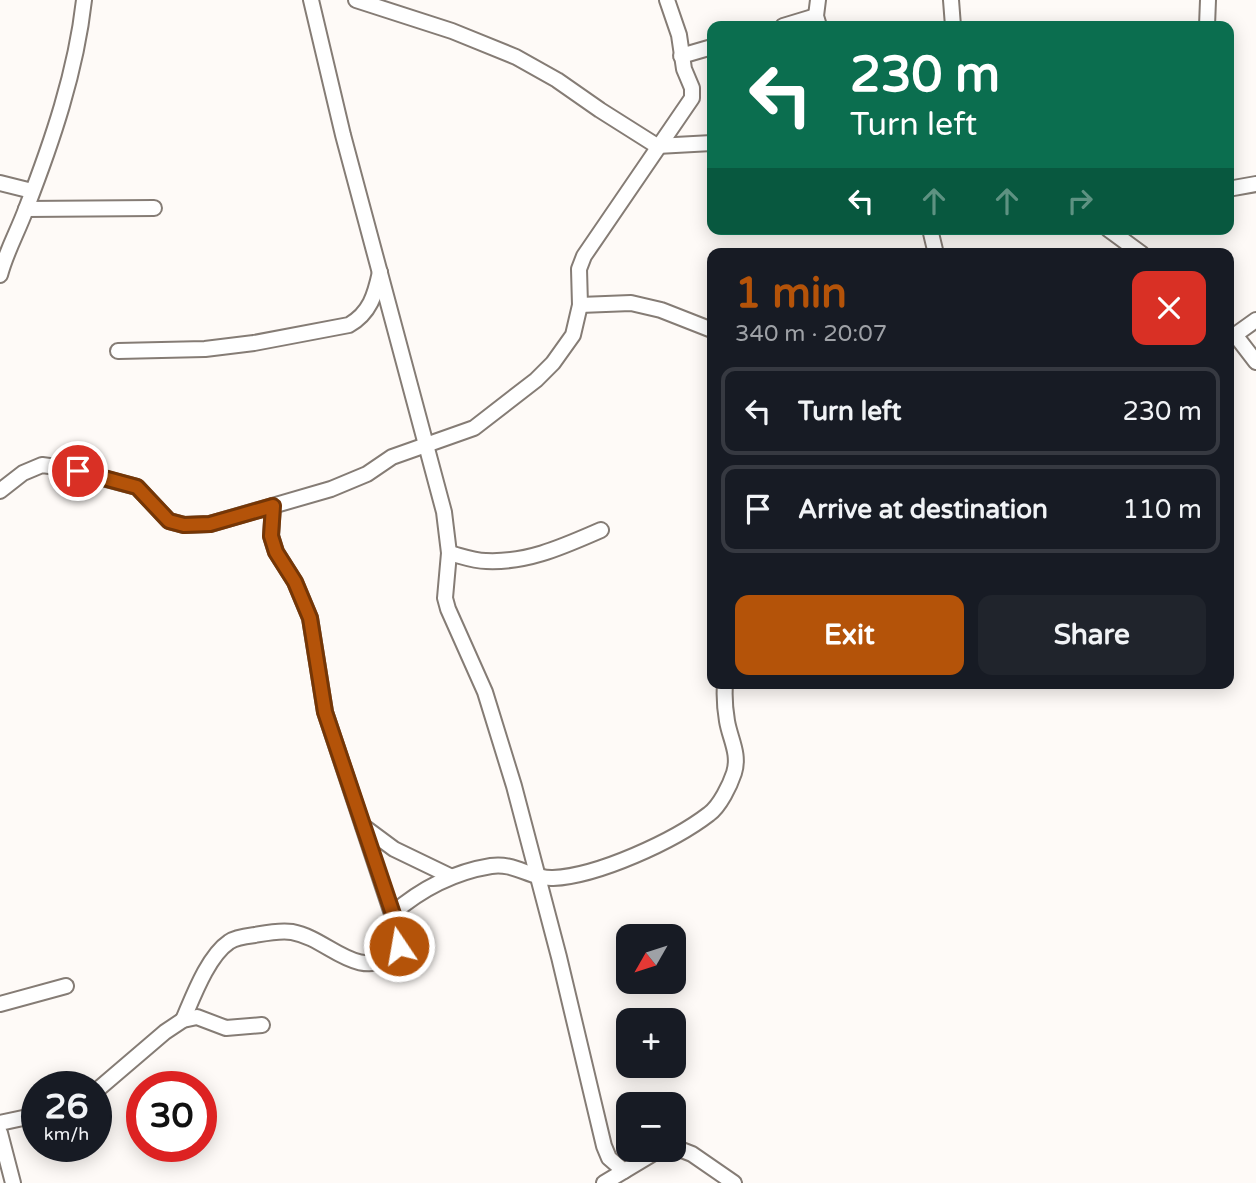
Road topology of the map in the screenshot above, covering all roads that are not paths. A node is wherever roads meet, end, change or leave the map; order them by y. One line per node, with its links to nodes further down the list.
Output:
1 (84, 0): 18 (street)
2 (311, 0): 23 (street)
3 (356, 0): 14 (street)
4 (667, 0): 12 (street)
5 (818, 0): 8 (street)
6 (951, 0): 9 (street)
7 (1208, 0): 10 (street)
8 (818, 21)
9 (953, 21)
10 (1207, 21)
11 (707, 48): 12 (street)
12 (681, 56): 14 (street)
13 (707, 143): 14 (street)
14 (657, 146): 25 (street)
15 (0, 183): 18 (street)
16 (1256, 184): 17 (street)
17 (1234, 189)
18 (32, 191): 20 (street)
19 (154, 208): 20 (street)
20 (26, 209): 24 (street)
21 (1116, 235): 22 (street)
22 (1134, 248)
23 (381, 271): 30 (street); 32 (street)
24 (0, 275)
25 (580, 305): 27 (street); 32 (street)
26 (1256, 320): 28 (street)
27 (707, 328)
28 (1234, 336)
29 (1234, 340): 31 (street)
30 (118, 351)
31 (1256, 362)
32 (426, 446): 34 (street); 36 (street)
33 (0, 491): 34 (street)
34 (273, 506): 38 (street)
35 (601, 530): 36 (street)
36 (449, 553): 39 (street)
37 (725, 689): 42 (street)
38 (362, 825): 41 (street); 43 (street)
39 (529, 847): 40 (street); 42 (street)
40 (508, 865): 41 (street); 42 (street)
41 (450, 876): 43 (street)
42 (536, 877): 53 (street)
43 (393, 914): 46 (street)
44 (66, 986): 45 (street)
45 (0, 1004)
46 (183, 1020): 47 (street); 48 (street)
47 (262, 1025)
48 (112, 1077)
49 (21, 1119): 50 (street)
50 (0, 1124)
51 (0, 1133): 56 (street)
52 (686, 1152): 58 (street)
53 (609, 1158): 55 (street); 57 (street)
54 (639, 1162): 55 (street)
55 (624, 1171): 57 (street)
56 (13, 1183)
57 (602, 1183)
58 (734, 1183)

